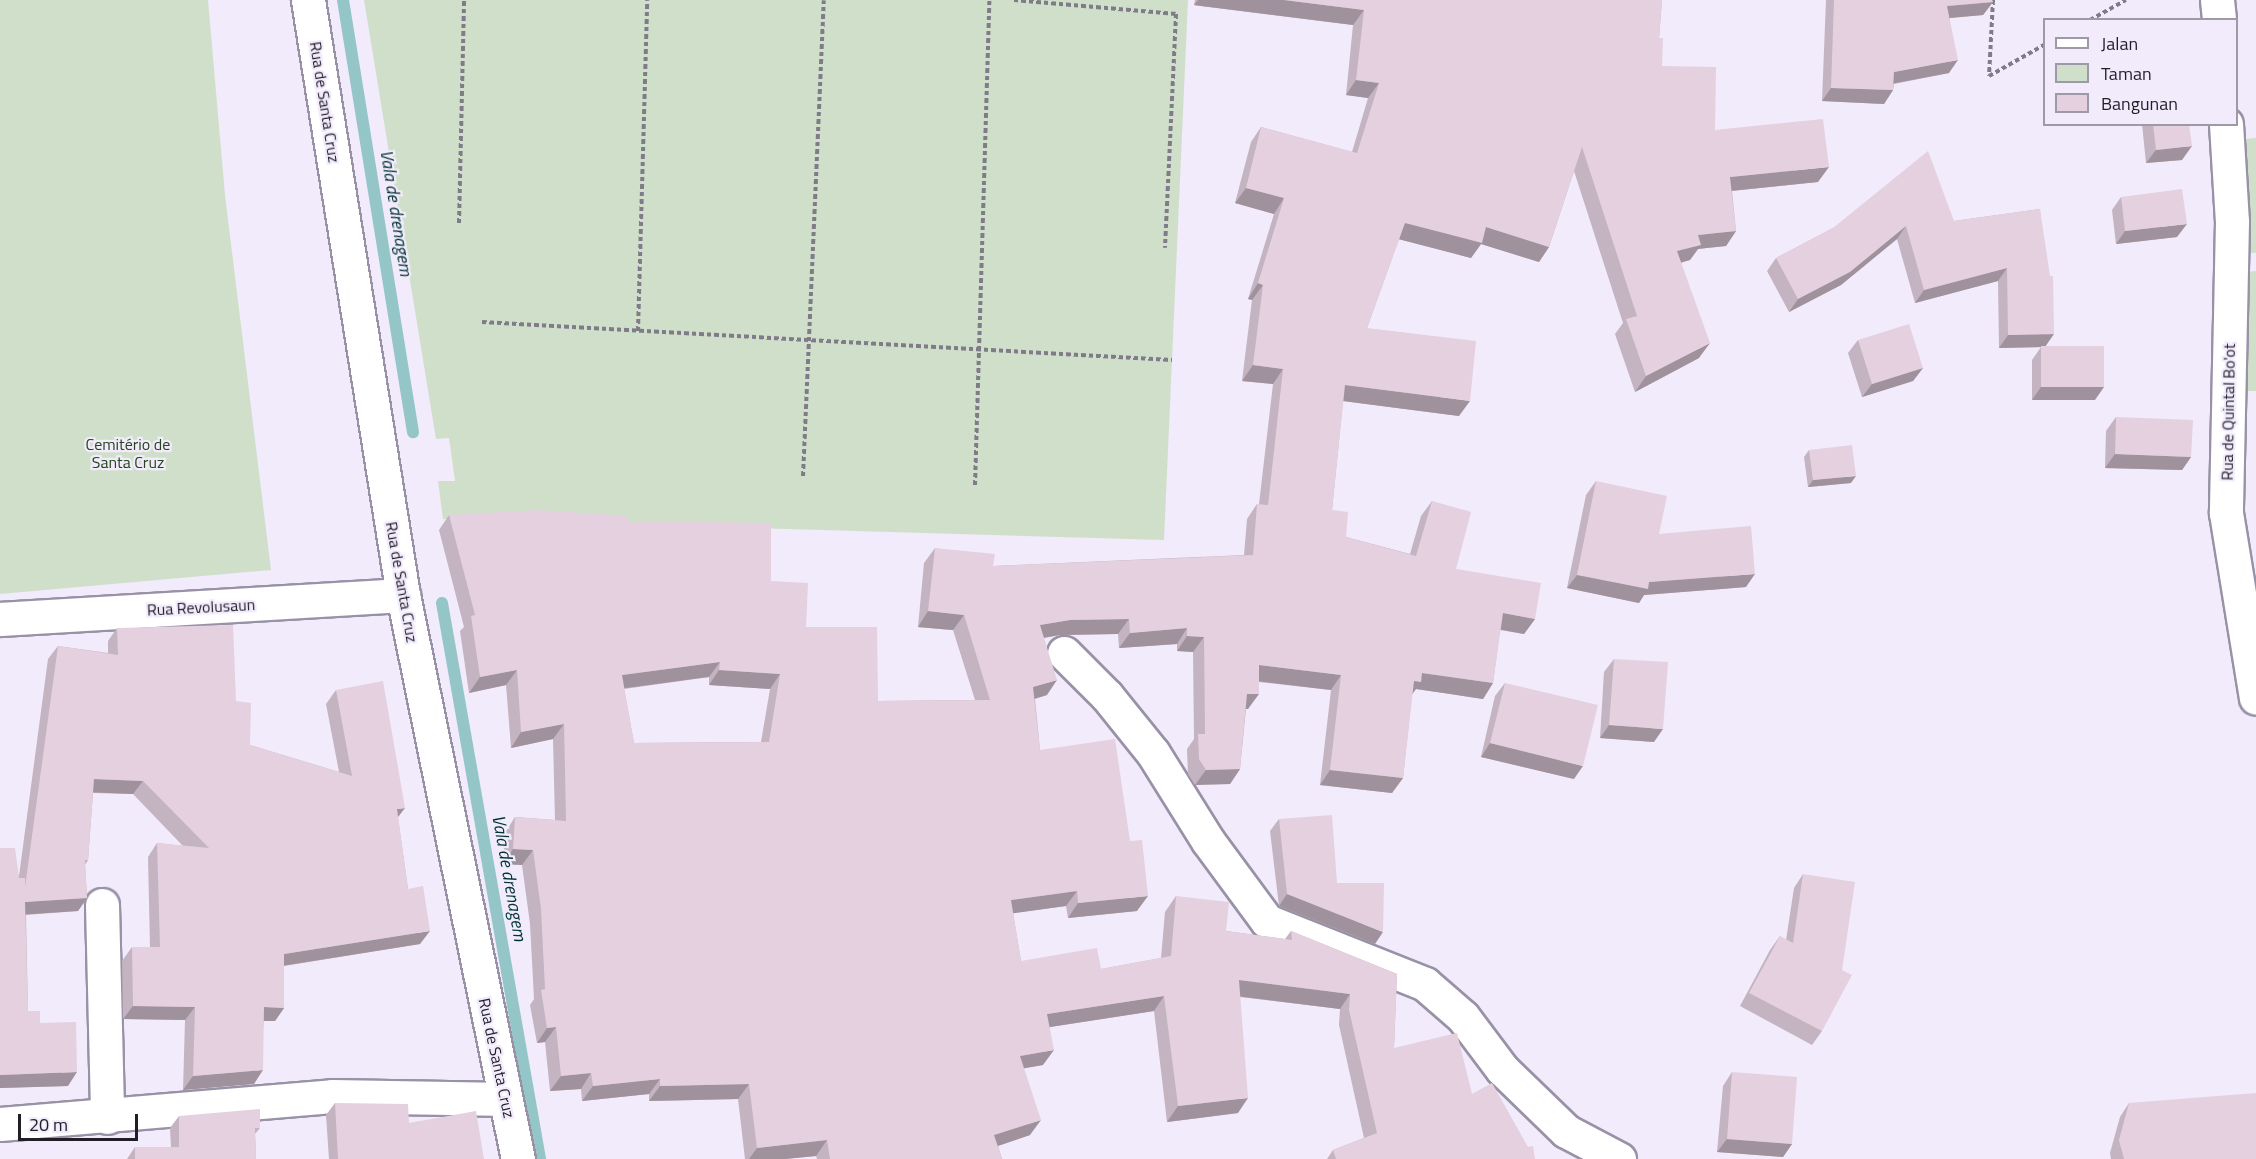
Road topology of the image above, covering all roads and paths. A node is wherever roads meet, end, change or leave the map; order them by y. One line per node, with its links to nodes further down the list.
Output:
1 (308, 0): 23 (street, Rua de Santa Cruz)
2 (464, 0): 14 (path)
3 (647, 0): 17 (path)
4 (824, 0): 18 (path)
5 (989, 0): 19 (path)
6 (1014, 0): 15 (path)
7 (1993, 0): 12 (path)
8 (2126, 0): 10 (path)
9 (2217, 0): 11 (street)
10 (2094, 18)
11 (2219, 18)
12 (2043, 46)
13 (2226, 126): 26 (street, Rua de Quintal Bo'ot)
14 (459, 223)
15 (1165, 248)
16 (482, 322): 17 (path)
17 (638, 331): 18 (path)
18 (810, 339): 19 (path); 21 (path)
19 (980, 350): 20 (path); 22 (path)
20 (1172, 360)
21 (803, 476)
22 (975, 485)
23 (403, 595): 24 (street, Rua Revolusaun); 28 (street, Rua de Santa Cruz)
24 (0, 619)
25 (1064, 653): 32 (street)
26 (2256, 698)
27 (102, 905): 29 (street)
28 (505, 1099): 29 (street); 31 (street, Rua de Santa Cruz)
29 (107, 1117): 30 (street)
30 (0, 1124)
31 (518, 1159)
32 (1619, 1159)

